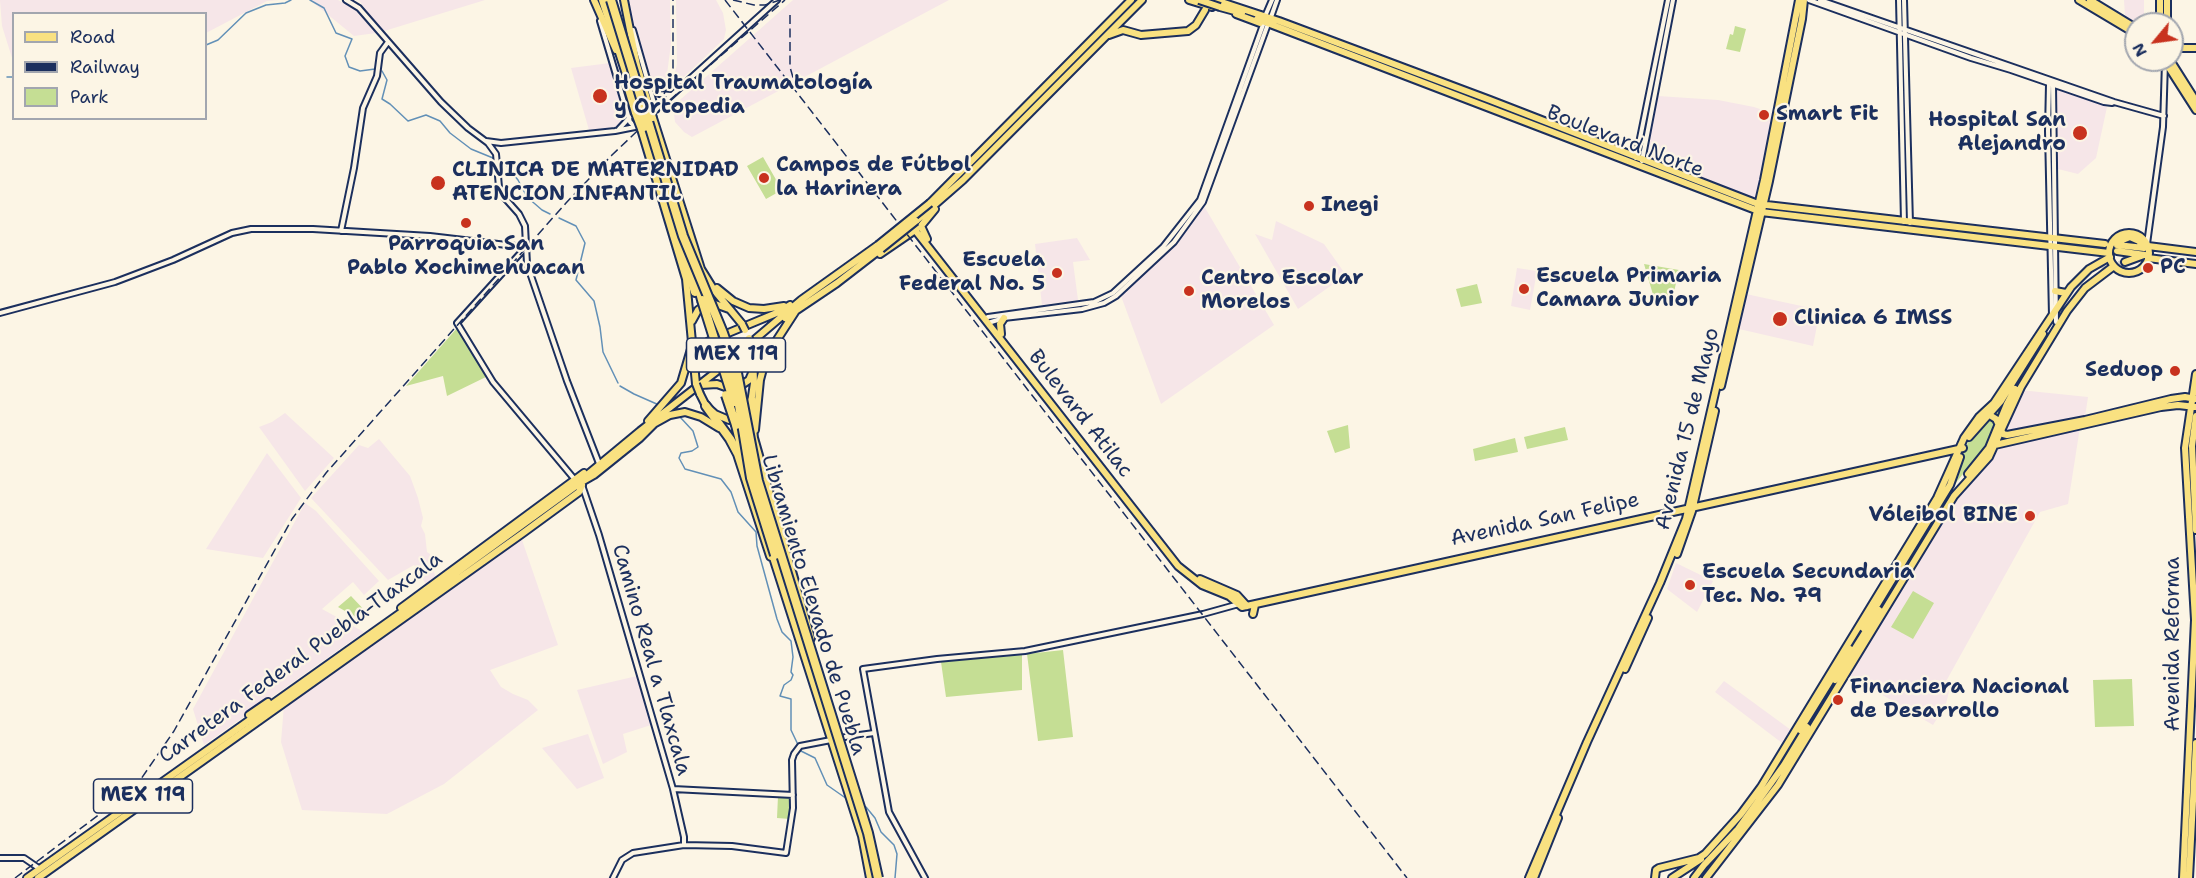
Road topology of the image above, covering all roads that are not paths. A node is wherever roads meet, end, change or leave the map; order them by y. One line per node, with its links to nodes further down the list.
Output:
1 (346, 0): 35 (street)
2 (594, 0): 27 (main road)
3 (609, 0): 46 (highway); 164 (highway, Libramiento Elevado de Puebla, bridge); 164 (highway, Libramiento Elevado de Puebla, bridge)
4 (624, 0): 25 (main road)
5 (777, 0): 42 (street)
6 (1131, 0): 33 (main road)
7 (1137, 0): 33 (main road)
8 (1142, 0): 34 (main road)
9 (1190, 0): 30 (main road)
10 (1199, 0): 24 (main road, Boulevard Norte, bridge)
11 (1215, 0): 29 (main road, Boulevard Norte)
12 (1272, 0): 30 (street)
13 (1277, 0): 30 (street)
14 (1668, 0): 45 (street)
15 (1674, 0): 47 (street)
16 (1799, 0): 61 (main road, Avenida 15 de Mayo)
17 (1804, 0): 61 (main road, Avenida 15 de Mayo)
18 (1809, 0): 32 (street)
19 (1820, 0): 32 (street)
20 (1899, 0): 32 (street)
21 (1904, 0): 32 (street)
22 (2079, 0): 31 (main road)
23 (2090, 0): 28 (main road)
24 (1222, 3): 30 (main road, Boulevard Norte)
25 (627, 9): 40 (street); 46 (main road)
26 (1205, 10): 34 (main road)
27 (598, 12): 46 (main road); 51 (street)
28 (2124, 20)
29 (1279, 21): 30 (main road); 59 (main road, Boulevard Norte)
30 (1267, 22): 59 (main road, Boulevard Norte); 86 (street); 87 (street)
31 (2124, 27)
32 (1903, 32): 41 (street); 64 (street)
33 (1096, 34): 36 (main road)
34 (1105, 36): 36 (main road)
35 (388, 42): 55 (street); 65 (street)
36 (1080, 56): 54 (main road); 56 (main road)
37 (2166, 72): 50 (street)
38 (2173, 72): 49 (main road)
39 (2175, 72): 44 (main road)
40 (648, 82): 42 (street); 46 (street)
41 (2051, 82): 50 (street); 66 (street)
42 (672, 94): 43 (street)
43 (666, 100): 46 (street); 48 (street)
44 (2196, 101)
45 (1646, 107): 47 (street); 59 (street)
46 (645, 108): 48 (street); 51 (street); 52 (highway, bridge); 52 (main road, bridge)
47 (1652, 108): 59 (street)
48 (656, 110): 52 (street)
49 (2196, 110)
50 (2164, 116): 70 (street)
51 (629, 118): 52 (street); 53 (street)
52 (645, 124): 53 (street); 62 (highway); 62 (main road)
53 (615, 131): 57 (street)
54 (994, 138): 56 (main road); 68 (main road, bridge)
55 (486, 140): 57 (street); 58 (street)
56 (1003, 140): 60 (main road)
57 (501, 143): 58 (street)
58 (496, 154): 69 (street)
59 (1639, 161): 61 (main road, Boulevard Norte)
60 (963, 180): 63 (main road); 63 (main road)
61 (1760, 208): 64 (main road, Boulevard Norte); 120 (main road, Avenida 15 de Mayo)
62 (678, 225): 75 (main road); 89 (main road); 105 (highway, bridge)
63 (918, 226): 68 (main road, bridge); 77 (main road); 87 (main road, Bulevard Atilac)
64 (1907, 226): 66 (main road, Boulevard Norte); 67 (main road, Boulevard Norte)
65 (341, 231): 69 (street); 83 (street)
66 (2053, 238): 67 (street); 71 (main road, Boulevard Norte)
67 (2053, 246): 71 (main road, Boulevard Norte); 78 (street); 85 (street)
68 (880, 247): 77 (main road, Carretera Federal Puebla-Tlaxcala); 80 (main road, Carretera Federal Puebla-Tlaxcala)
69 (525, 250): 116 (street); 118 (street)
70 (2146, 251): 71 (main road, Boulevard Norte); 71 (main road); 71 (main road); 72 (main road, Boulevard Norte); 73 (main road); 74 (main road, Boulevard Norte)
71 (2111, 252): 79 (main road); 85 (main road)
72 (2196, 252)
73 (2125, 262)
74 (2196, 264)
75 (701, 269): 81 (main road); 84 (main road)
76 (2102, 270): 85 (main road)
77 (838, 282): 82 (main road, Carretera Federal Puebla-Tlaxcala)
78 (2055, 291): 79 (main road); 85 (street)
79 (2066, 293): 85 (main road)
80 (799, 302): 81 (main road); 108 (main road, Carretera Federal Puebla-Tlaxcala / MEX 119)
81 (790, 305): 93 (main road)
82 (795, 311): 88 (main road); 95 (main road, Carretera Federal Puebla-Tlaxcala / MEX 119)
83 (0, 313)
84 (734, 313): 89 (main road); 92 (main road, bridge)
85 (2057, 315): 102 (main road); 107 (main road)
86 (1004, 318): 87 (street); 90 (main road)
87 (988, 320): 90 (main road); 119 (main road, Bulevard Atilac)
88 (789, 322): 96 (main road); 114 (main road)
89 (691, 325): 91 (main road)
90 (1002, 334): 119 (main road)
91 (693, 345): 93 (main road); 108 (main road)
92 (754, 365): 95 (main road); 96 (main road)
93 (695, 368): 95 (main road)
94 (2196, 374): 97 (main road, Avenida Reforma)
95 (699, 384): 100 (main road, bridge); 106 (main road, Carretera Federal Puebla-Tlaxcala / MEX 119)
96 (754, 389): 98 (main road)
97 (2194, 398): 101 (main road, Avenida Reforma); 110 (main road)
98 (752, 401): 100 (main road); 114 (highway)
99 (2178, 405): 101 (main road); 104 (main road); 110 (main road)
100 (706, 406): 109 (highway)
101 (2194, 407): 104 (main road, Avenida Reforma)
102 (1987, 413): 107 (main road); 112 (main road)
103 (2196, 416): 124 (main road, Avenida Reforma)
104 (2189, 419): 139 (main road, Avenida Reforma)
105 (738, 424): 130 (highway); 135 (highway)
106 (652, 426): 109 (main road); 116 (main road, Carretera Federal Puebla-Tlaxcala / MEX 119)
107 (2000, 428): 110 (main road); 111 (main road); 113 (main road)
108 (640, 430): 116 (main road, Carretera Federal Puebla-Tlaxcala / MEX 119)
109 (726, 434): 130 (highway)
110 (2027, 434): 111 (main road)
111 (1996, 444): 113 (main road); 117 (main road)
112 (1961, 447): 115 (main road); 120 (main road, Avenida San Felipe); 126 (main road)
113 (1989, 448): 117 (main road)
114 (757, 454): 135 (highway)
115 (1957, 466): 117 (main road); 125 (main road)
116 (601, 467): 118 (main road, Carretera Federal Puebla-Tlaxcala / MEX 119)
117 (1972, 471): 136 (main road); 137 (main road)
118 (578, 483): 121 (main road, Carretera Federal Puebla-Tlaxcala / MEX 119); 145 (street, Camino Real a Tlaxcala)
119 (1118, 486): 131 (main road, Bulevard Atilac)
120 (1691, 506): 123 (main road, Avenida 15 de Mayo); 131 (main road, Avenida San Felipe); 131 (main road, Avenida San Felipe); 149 (main road, Avenida 15 de Mayo)
121 (549, 507): 157 (main road, Carretera Federal Puebla-Tlaxcala); 157 (main road, Carretera Federal Puebla-Tlaxcala); 157 (main road, Carretera Federal Puebla-Tlaxcala / MEX 119)
122 (1679, 514): 123 (main road)
123 (1685, 521): 149 (main road, Avenida 15 de Mayo)
124 (2196, 530)
125 (1911, 550): 126 (main road); 127 (main road)
126 (1904, 552): 128 (main road)
127 (1900, 567): 128 (main road); 129 (main road)
128 (1887, 578): 132 (main road)
129 (1882, 597): 132 (main road); 136 (main road)
130 (787, 599): 164 (highway)
131 (1242, 605): 133 (main road); 140 (street)
132 (1869, 610): 134 (main road)
133 (1253, 614)
134 (1853, 636): 136 (main road); 138 (main road)
135 (811, 643): 164 (highway)
136 (1853, 647): 137 (main road); 138 (main road)
137 (1851, 664): 138 (main road)
138 (1827, 693): 144 (main road); 151 (main road)
139 (2193, 717): 172 (main road, Avenida Reforma)
140 (874, 734): 141 (street); 165 (street)
141 (845, 737)
142 (831, 740): 147 (street)
143 (2196, 743): 173 (main road, Avenida Reforma)
144 (1788, 763): 146 (main road); 148 (main road)
145 (672, 789): 147 (street); 150 (street, Camino Real a Tlaxcala)
146 (1772, 792): 148 (main road); 153 (main road)
147 (793, 795): 150 (street)
148 (1758, 802): 156 (main road)
149 (1557, 814): 166 (main road, Avenida 15 de Mayo); 167 (main road, Avenida 15 de Mayo)
150 (684, 845): 163 (street)
151 (1713, 847): 154 (main road); 155 (main road)
152 (0, 858): 157 (street)
153 (1721, 858): 156 (main road); 171 (main road)
154 (1687, 861): 155 (main road); 168 (main road)
155 (1696, 862): 158 (main road)
156 (1704, 865): 170 (main road)
157 (41, 870): 159 (main road, Carretera Federal Puebla-Tlaxcala); 160 (main road, Carretera Federal Puebla-Tlaxcala / MEX 119); 161 (main road, Carretera Federal Puebla-Tlaxcala / MEX 119); 162 (main road, Carretera Federal Puebla-Tlaxcala)
158 (1674, 876): 169 (main road)
159 (22, 878)
160 (27, 878)
161 (32, 878)
162 (38, 878)
163 (613, 878)
164 (876, 878)
165 (925, 878)
166 (1529, 878)
167 (1534, 878)
168 (1655, 878)
169 (1685, 878)
170 (1694, 878)
171 (1706, 878)
172 (2183, 878)
173 (2189, 878)

